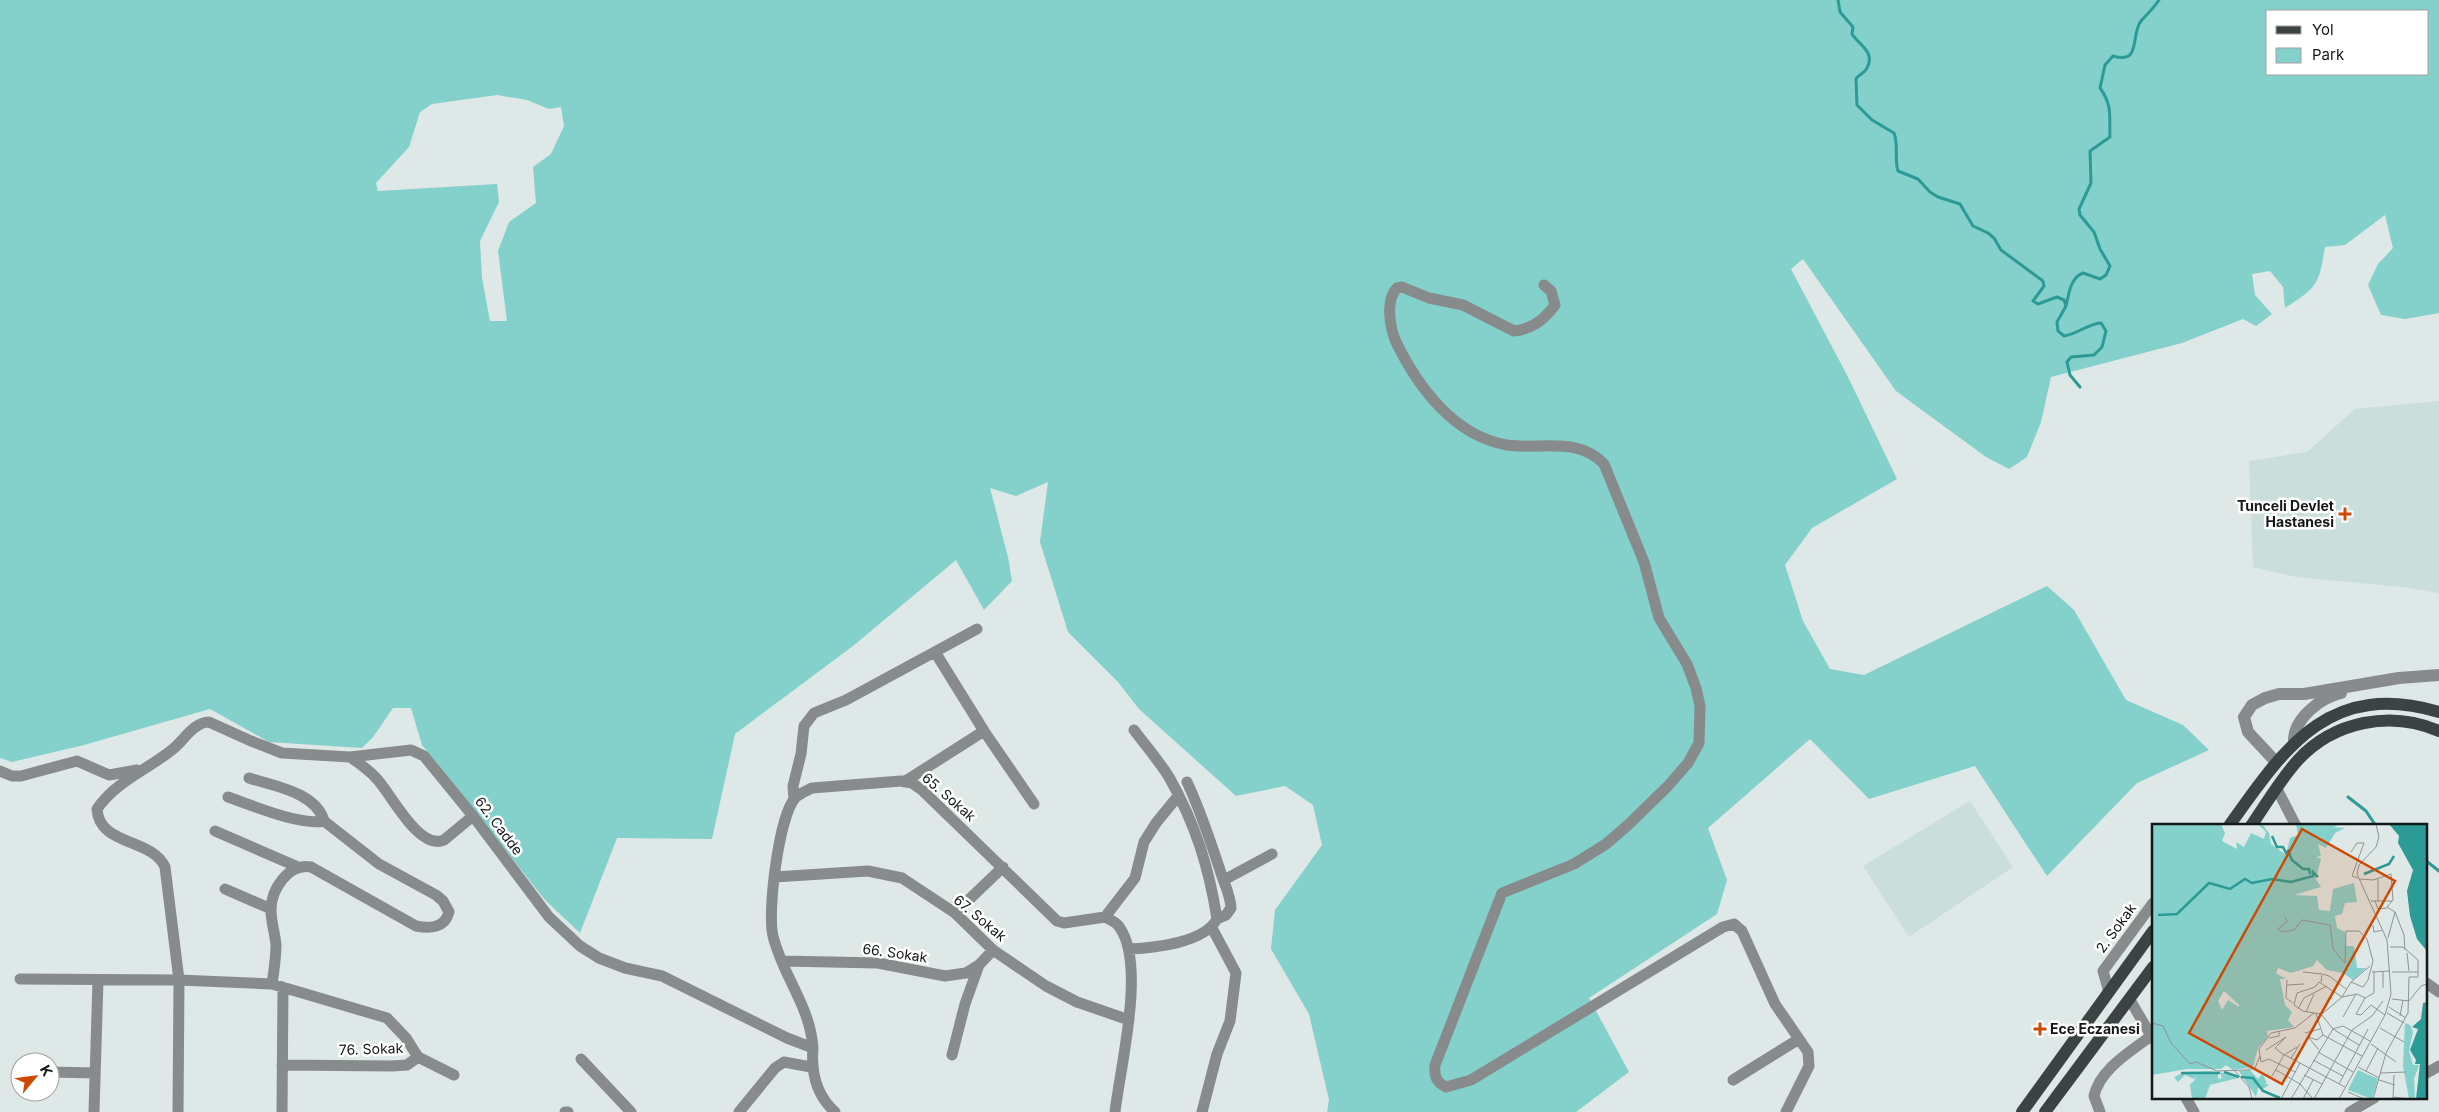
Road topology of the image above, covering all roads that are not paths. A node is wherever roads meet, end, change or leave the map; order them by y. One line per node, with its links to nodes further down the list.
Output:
1 (1544, 286): 56 (street)
2 (977, 630): 3 (street)
3 (935, 652): 7 (street); 21 (street)
4 (2439, 675): 12 (street)
5 (2439, 682): 10 (street)
6 (2439, 712): 10 (main road)
7 (984, 730): 16 (street); 22 (street)
8 (1134, 730): 19 (street)
9 (2439, 731): 18 (main road)
10 (2294, 742): 12 (main road)
11 (350, 756): 13 (street, 62. Cadde); 23 (street, 62. Cadde); 23 (street)
12 (2275, 761): 25 (main road)
13 (141, 769): 14 (street); 48 (street, 62. Cadde)
14 (0, 770)
15 (250, 778): 24 (street)
16 (904, 782): 21 (street, 65. Sokak); 31 (street, 65. Sokak)
17 (1187, 782): 33 (street)
18 (2277, 789): 26 (main road); 27 (street)
19 (1178, 796): 38 (street); 39 (street)
20 (228, 797): 24 (street)
21 (794, 799): 32 (street)
22 (1034, 804)
23 (473, 816): 57 (street, 62. Cadde)
24 (324, 821): 30 (street)
25 (2229, 824)
26 (2252, 824)
27 (2295, 824)
28 (215, 831): 30 (street)
29 (1272, 854): 33 (street)
30 (298, 867): 36 (street)
31 (1003, 867): 37 (street); 38 (street, 65. Sokak)
32 (774, 877): 37 (street, 67. Sokak); 43 (street)
33 (1224, 880): 39 (street)
34 (225, 889): 36 (street)
35 (2152, 904): 51 (street, 2. Sokak)
36 (271, 909): 50 (street)
37 (955, 913): 42 (street, 67. Sokak)
38 (1105, 917): 41 (street)
39 (1214, 924): 41 (street); 78 (street)
40 (2152, 932): 51 (main road)
41 (1129, 949): 54 (street)
42 (993, 950): 44 (street, 66. Sokak); 54 (street, 67. Sokak)
43 (782, 962): 44 (street, 66. Sokak); 57 (street)
44 (979, 965): 58 (street)
45 (2152, 968): 53 (main road)
46 (20, 979): 47 (street)
47 (98, 980): 48 (street); 65 (street)
48 (179, 980): 50 (street); 72 (street)
49 (2426, 983): 52 (street)
50 (278, 986): 59 (street); 61 (street)
51 (2109, 992): 80 (main road)
52 (2439, 992)
53 (2130, 1000): 55 (street); 81 (main road)
54 (1129, 1020): 77 (street)
55 (2152, 1038): 82 (street)
56 (1799, 1039): 68 (street); 79 (street)
57 (812, 1048): 62 (street)
58 (952, 1056)
59 (418, 1057): 61 (street, 76. Sokak); 67 (street, 76. Sokak)
60 (581, 1059): 74 (street)
61 (282, 1065): 73 (street)
62 (811, 1066): 75 (street); 76 (street)
63 (2439, 1066): 66 (street)
64 (60, 1072): 65 (street)
65 (95, 1073): 71 (street)
66 (2426, 1073)
67 (454, 1075)
68 (1733, 1080)
69 (2187, 1100): 83 (street)
70 (2371, 1100): 84 (street)
71 (94, 1112)
72 (178, 1112)
73 (282, 1112)
74 (631, 1112)
75 (739, 1112)
76 (835, 1112)
77 (1115, 1112)
78 (1202, 1112)
79 (1786, 1112)
80 (2022, 1112)
81 (2045, 1112)
82 (2100, 1112)
83 (2194, 1112)
84 (2350, 1112)

